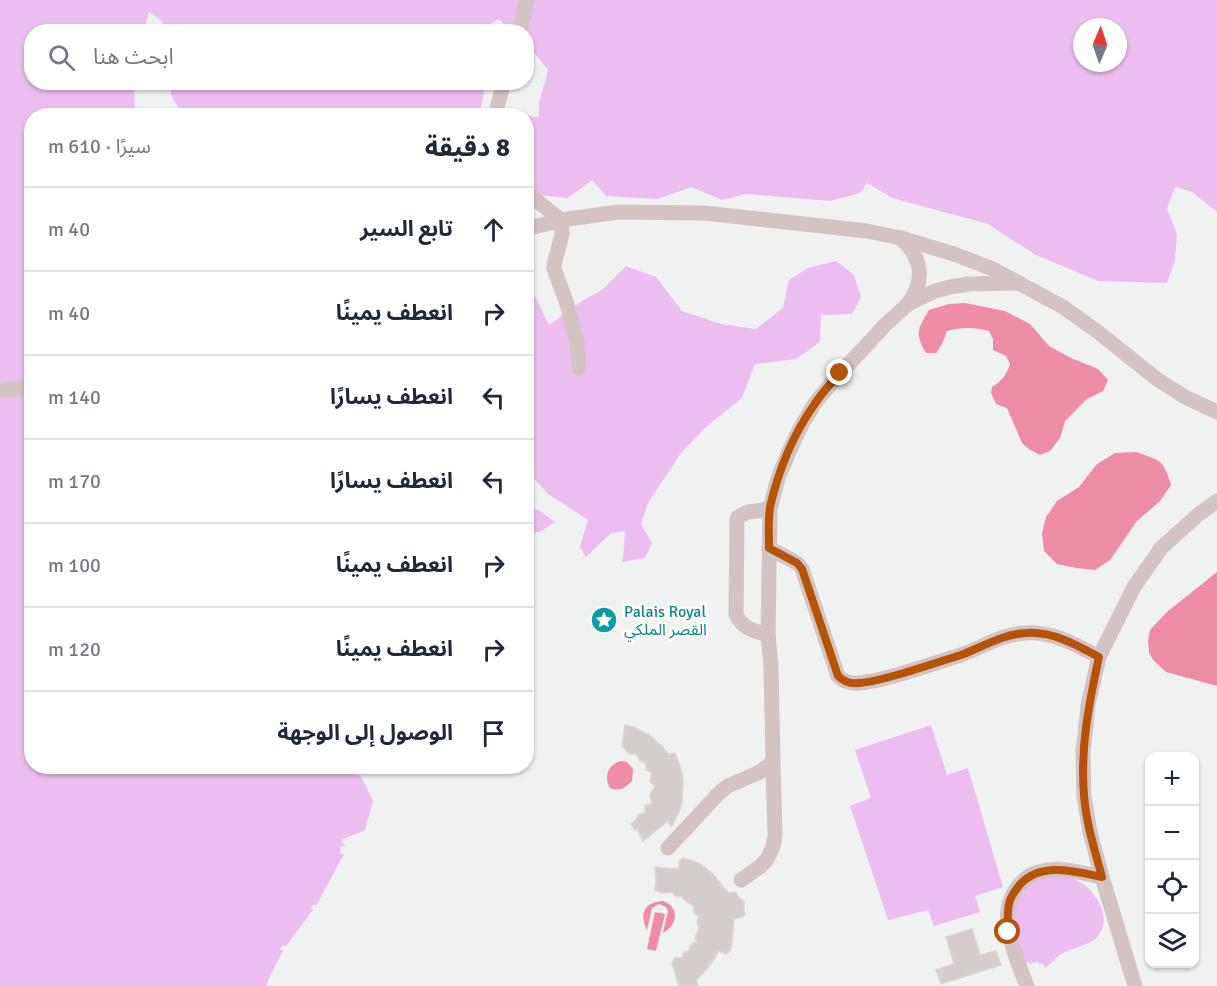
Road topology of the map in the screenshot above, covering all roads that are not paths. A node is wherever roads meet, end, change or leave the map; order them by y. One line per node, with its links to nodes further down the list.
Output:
1 (527, 0): 2 (lane)
2 (522, 24)
3 (502, 90): 4 (lane)
4 (498, 108)
5 (534, 198): 6 (lane)
6 (561, 220): 7 (lane); 8 (lane); 11 (lane)
7 (534, 227)
8 (901, 238): 9 (lane); 10 (lane)
9 (1019, 283): 10 (lane); 14 (lane)
10 (909, 304): 16 (lane)
11 (579, 368)
12 (24, 388): 13 (lane)
13 (0, 391)
14 (1217, 412)
15 (1217, 501): 19 (lane)
16 (770, 509): 17 (lane); 18 (lane)
17 (769, 548): 18 (lane); 19 (lane)
18 (768, 635): 20 (lane)
19 (1099, 657): 22 (lane)
20 (773, 762): 21 (lane); 23 (lane)
21 (668, 848)
22 (1102, 877): 24 (lane); 25 (lane)
23 (741, 880)
24 (1027, 986)
25 (1135, 986)

